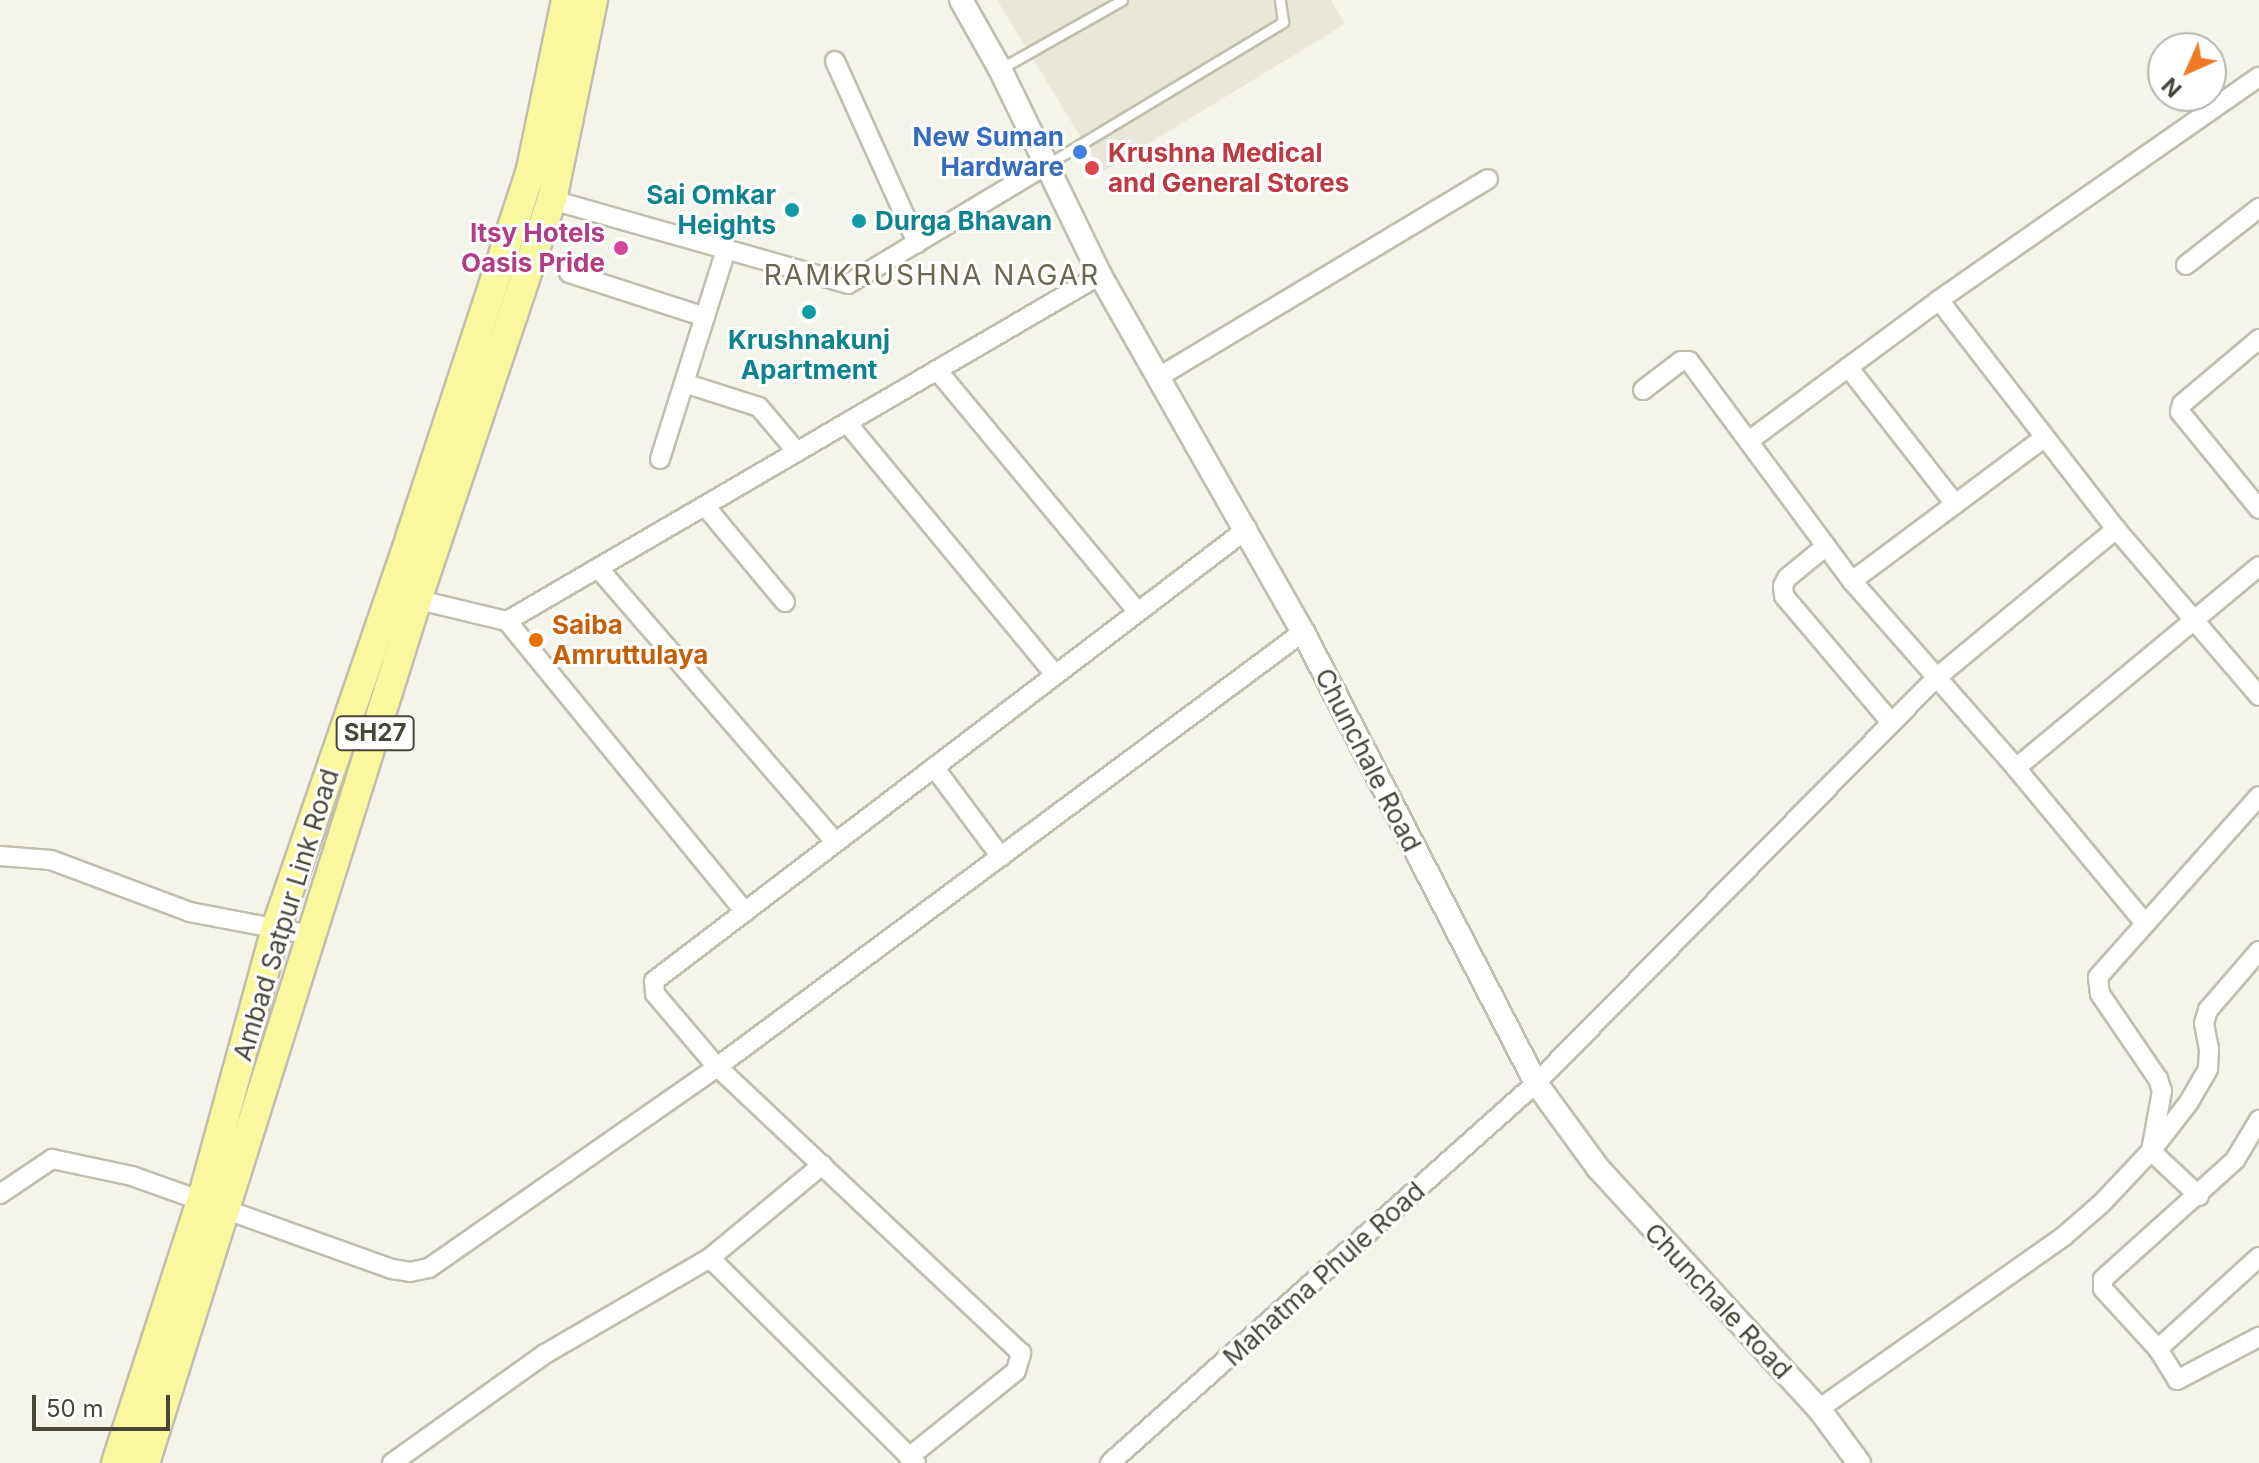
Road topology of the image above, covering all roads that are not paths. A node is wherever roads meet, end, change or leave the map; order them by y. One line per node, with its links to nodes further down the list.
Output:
1 (566, 0): 40 (main road, Ambad Satpur Link Road)
2 (593, 0): 11 (main road, Ambad Satpur Link Road / SH27)
3 (961, 0): 7 (street, Chunchale Road)
4 (1122, 0): 7 (lane)
5 (1280, 0): 9 (lane)
6 (835, 61): 13 (street)
7 (1000, 69): 9 (street, Chunchale Road)
8 (2256, 87): 18 (street)
9 (1048, 164): 13 (street); 17 (street, Chunchale Road)
10 (1488, 179): 23 (street)
11 (552, 200): 14 (street); 40 (main road, Ambad Satpur Link Road / SH27)
12 (2259, 208): 15 (street)
13 (917, 243): 14 (street)
14 (727, 247): 19 (street)
15 (2186, 265)
16 (569, 273): 19 (street)
17 (1100, 275): 22 (street); 23 (street, Chunchale Road)
18 (1939, 300): 21 (street); 27 (street)
19 (705, 317): 24 (street)
20 (2259, 339): 33 (street)
21 (1848, 367): 28 (street); 31 (street)
22 (937, 370): 26 (street); 42 (street)
23 (1157, 378): 34 (street, Chunchale Road)
24 (684, 383): 29 (street); 30 (street)
25 (1643, 390): 28 (street)
26 (847, 423): 29 (street); 46 (street)
27 (2044, 438): 31 (street); 35 (street)
28 (1750, 440): 36 (street)
29 (797, 452): 32 (street)
30 (660, 459)
31 (1955, 504): 39 (street)
32 (705, 506): 38 (street); 41 (street)
33 (2259, 509)
34 (1247, 529): 42 (street); 45 (street, Chunchale Road)
35 (2116, 529): 43 (street); 47 (street, Mahatma Phule Road)
36 (1826, 546): 39 (street); 49 (street)
37 (2259, 566): 43 (street)
38 (598, 568): 44 (street); 53 (street)
39 (1852, 581): 47 (street)
40 (404, 597): 44 (street); 58 (main road, Ambad Satpur Link Road); 59 (main road, Ambad Satpur Link Road / SH27)
41 (785, 602)
42 (1137, 611): 46 (street)
43 (2196, 619): 48 (street); 51 (street)
44 (507, 621): 56 (street)
45 (1303, 632): 55 (street); 62 (street, Chunchale Road)
46 (1055, 674): 50 (street)
47 (1936, 678): 49 (street, Mahatma Phule Road); 51 (street)
48 (2259, 696)
49 (1891, 722): 62 (street, Mahatma Phule Road)
50 (934, 767): 53 (street); 55 (street)
51 (2016, 768): 57 (street)
52 (2259, 796): 57 (street)
53 (835, 842): 56 (street)
54 (0, 856): 58 (street)
55 (1001, 857): 61 (street)
56 (745, 912): 61 (street)
57 (2144, 922): 64 (street)
58 (276, 928): 59 (street); 68 (main road, Ambad Satpur Link Road)
59 (311, 935): 68 (main road, Ambad Satpur Link Road / SH27)
60 (2259, 951): 64 (street)
61 (717, 1067): 65 (street); 68 (street)
62 (1536, 1083): 73 (street, Chunchale Road); 74 (street, Mahatma Phule Road)
63 (2259, 1120): 67 (street)
64 (2151, 1151): 67 (street); 73 (street)
65 (822, 1165): 70 (street); 75 (street)
66 (0, 1194): 68 (street)
67 (2199, 1196): 72 (street)
68 (215, 1204): 76 (main road, Ambad Satpur Link Road); 77 (main road, Ambad Satpur Link Road / SH27)
69 (2259, 1257): 72 (street)
70 (710, 1258): 75 (street); 78 (street)
71 (2259, 1337): 72 (street)
72 (2158, 1349)
73 (1819, 1409): 80 (street, Chunchale Road)
74 (1135, 1456): 79 (street, Mahatma Phule Road)
75 (912, 1460)
76 (116, 1463)
77 (145, 1463)
78 (392, 1463)
79 (1110, 1463)
80 (1859, 1463)

